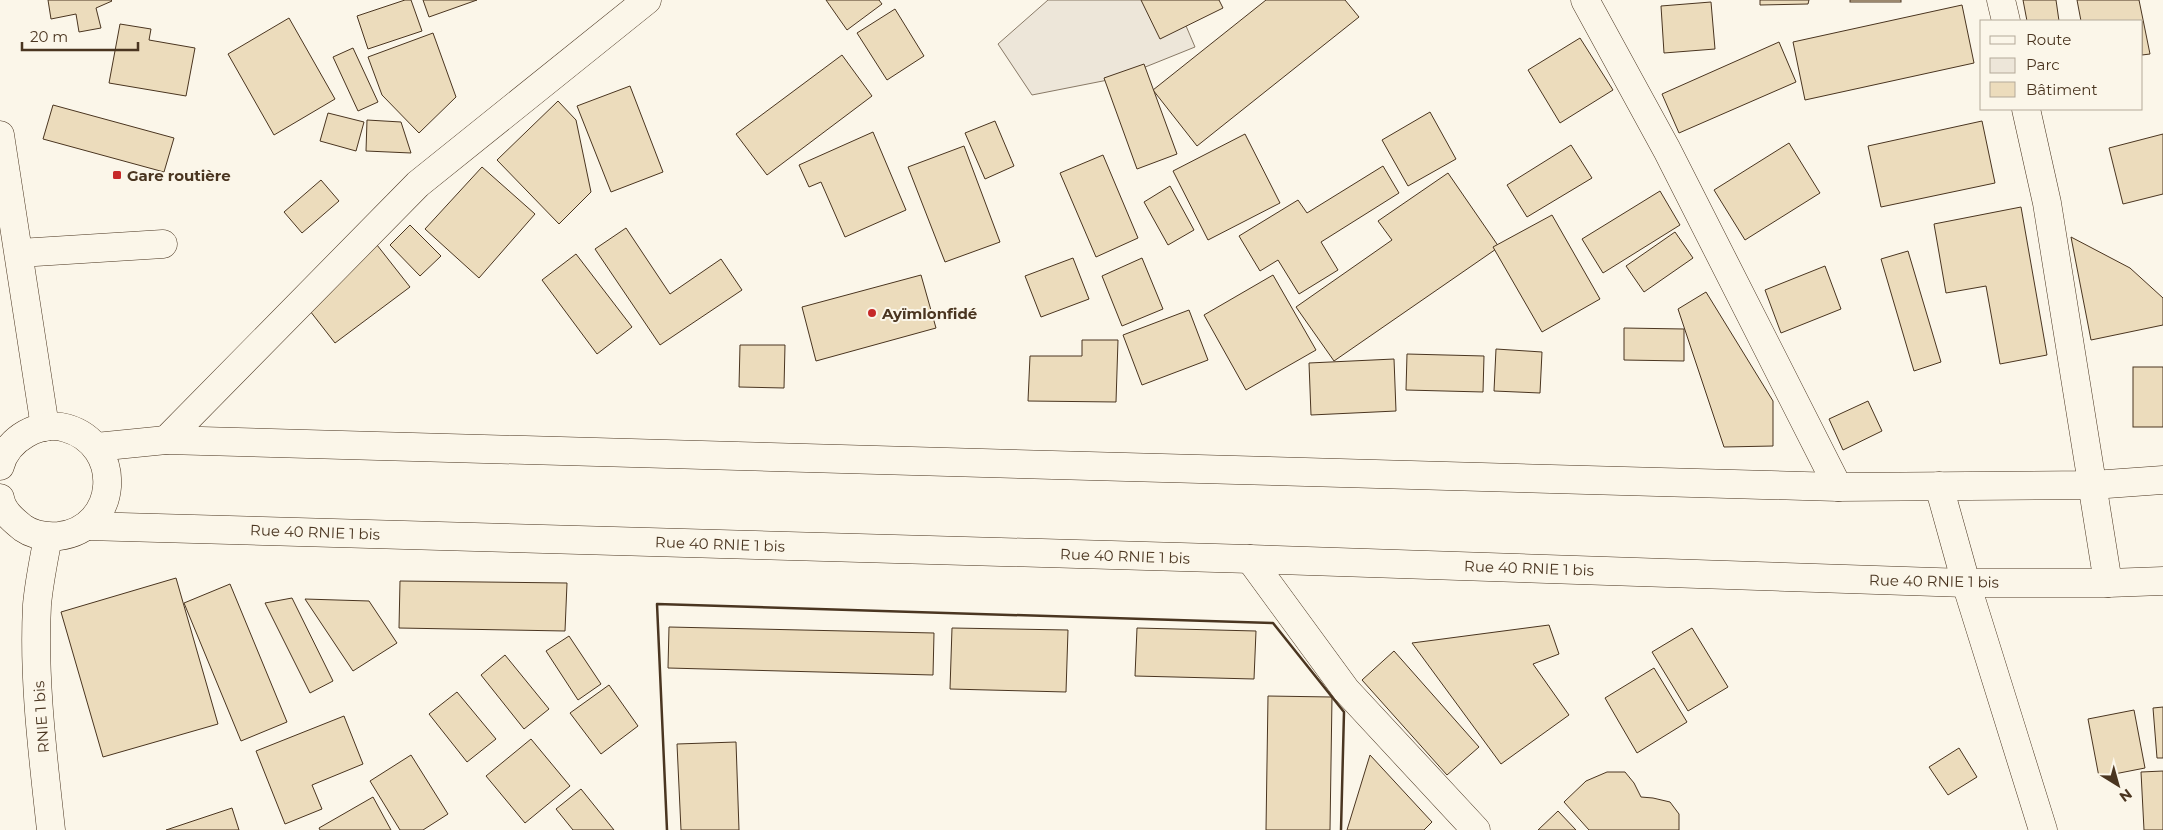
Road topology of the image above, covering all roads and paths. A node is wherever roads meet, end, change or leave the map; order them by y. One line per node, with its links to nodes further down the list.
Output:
1 (646, 0): 10 (main road)
2 (1585, 0): 16 (main road)
3 (2001, 0): 4 (main road)
4 (2006, 20)
5 (2026, 110): 14 (main road)
6 (0, 135): 8 (main road)
7 (163, 244): 8 (main road)
8 (19, 253): 9 (main road)
9 (45, 427): 11 (main road); 12 (main road)
10 (166, 440): 11 (main road); 16 (main road)
11 (96, 446): 18 (main road)
12 (4, 452)
13 (2163, 480): 14 (main road)
14 (2093, 485): 15 (main road); 23 (main road)
15 (1939, 486): 16 (main road); 22 (main road)
16 (1838, 487)
17 (0, 501): 19 (main road)
18 (86, 526): 19 (main road); 20 (main road, Rue 40 RNIE 1 bis)
19 (48, 537): 24 (main road, RNIE 1 bis)
20 (1250, 559): 22 (main road, Rue 40 RNIE 1 bis); 25 (main road)
21 (2163, 581): 23 (main road, Rue 40 RNIE 1 bis)
22 (1966, 583): 23 (main road, Rue 40 RNIE 1 bis); 26 (main road)
23 (2108, 583)
24 (50, 830)
25 (1476, 830)
26 (2043, 830)

